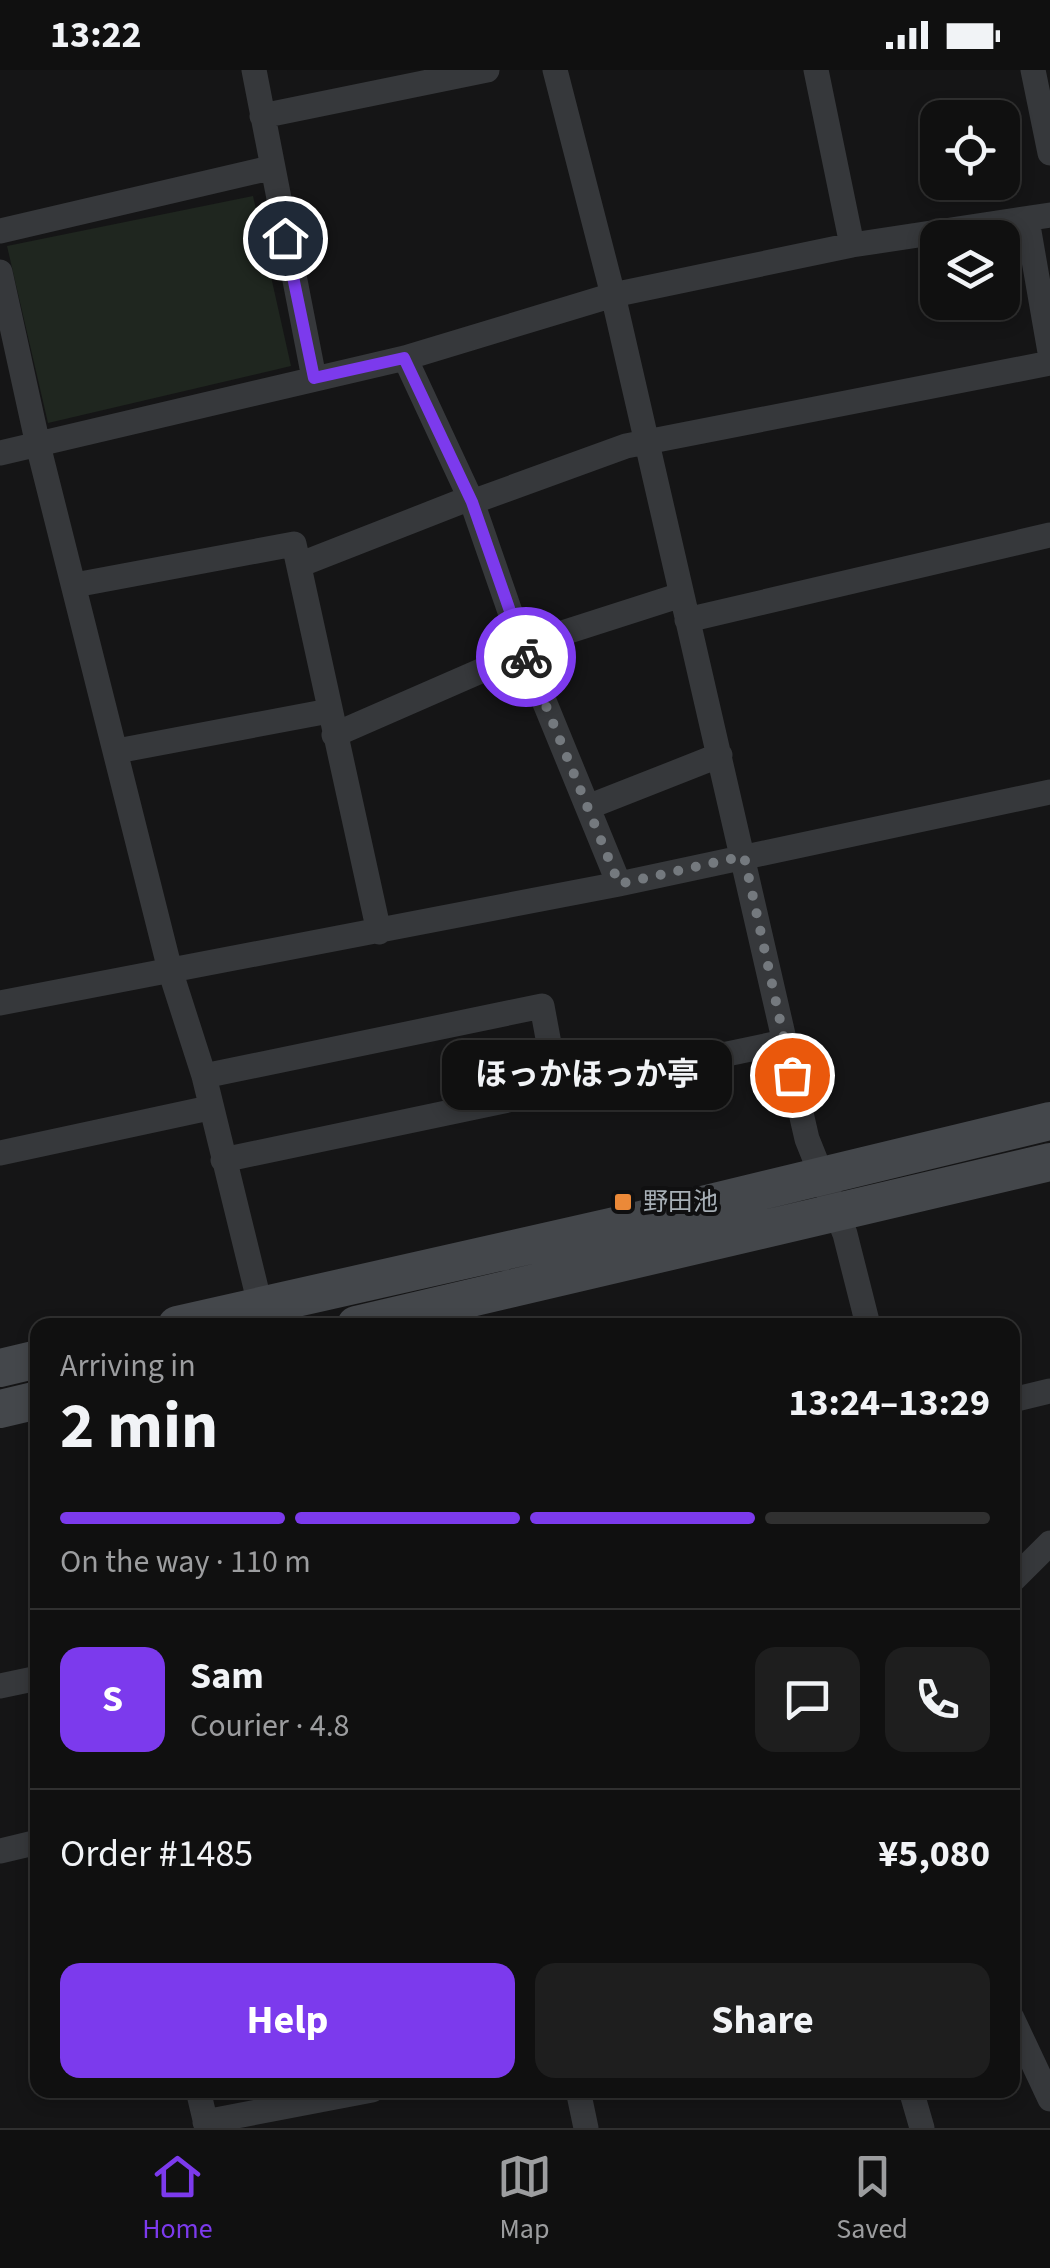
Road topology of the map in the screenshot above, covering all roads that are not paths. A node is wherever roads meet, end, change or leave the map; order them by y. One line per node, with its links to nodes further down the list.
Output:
1 (254, 70): 6 (street)
2 (487, 70): 6 (street)
3 (556, 70): 13 (street)
4 (816, 70): 11 (street)
5 (1033, 70): 7 (street)
6 (262, 116): 8 (street)
7 (1050, 153)
8 (270, 168): 10 (street); 17 (street)
9 (1039, 217): 11 (street); 14 (street)
10 (0, 231)
11 (852, 245): 13 (street)
12 (0, 272): 19 (street)
13 (612, 294): 15 (street); 18 (street)
14 (1050, 352)
15 (404, 358): 17 (street); 21 (street)
16 (1050, 363): 18 (street)
17 (314, 378): 19 (street)
18 (644, 444): 21 (street); 25 (street)
19 (38, 445): 20 (street); 24 (street)
20 (0, 453)
21 (471, 500): 23 (street); 27 (street)
22 (1050, 535): 26 (street)
23 (299, 565): 24 (street); 28 (street)
24 (75, 584): 29 (street)
25 (680, 594): 26 (street); 27 (street)
26 (687, 620): 30 (street)
27 (523, 649): 28 (street); 32 (street)
28 (332, 723): 29 (street); 35 (street)
29 (117, 751): 36 (street)
30 (720, 754): 32 (street); 33 (street)
31 (1050, 792): 33 (street)
32 (588, 807): 34 (street)
33 (744, 856): 34 (street); 38 (street)
34 (619, 884): 35 (street)
35 (379, 932): 36 (street)
36 (170, 970): 37 (street); 39 (street)
37 (0, 1003)
38 (784, 1042): 40 (street); 46 (street)
39 (204, 1076): 40 (street); 41 (street)
40 (558, 1092): 44 (street)
41 (208, 1108): 43 (street); 44 (street)
42 (1050, 1121): 46 (street)
43 (0, 1153)
44 (224, 1160): 48 (street)
45 (1050, 1162): 47 (street)
46 (821, 1176): 47 (street); 48 (street)
47 (837, 1212): 50 (street); 51 (street)
48 (263, 1315): 49 (street)
49 (237, 1318)
50 (386, 1318)
51 (866, 1318)
52 (30, 1361): 53 (street)
53 (0, 1368)
54 (1050, 1391): 55 (street)
55 (1020, 1398)
56 (30, 1402): 57 (street)
57 (0, 1409)
58 (1050, 1543): 59 (street)
59 (1020, 1573)
60 (30, 1680): 61 (street)
61 (0, 1686)
62 (30, 1844): 63 (street)
63 (0, 1851)
64 (1020, 2035): 69 (street)
65 (200, 2098): 70 (street)
66 (334, 2098): 70 (street)
67 (580, 2098): 71 (street)
68 (913, 2098): 72 (street)
69 (1050, 2100)
70 (206, 2125)
71 (586, 2128)
72 (922, 2128)

